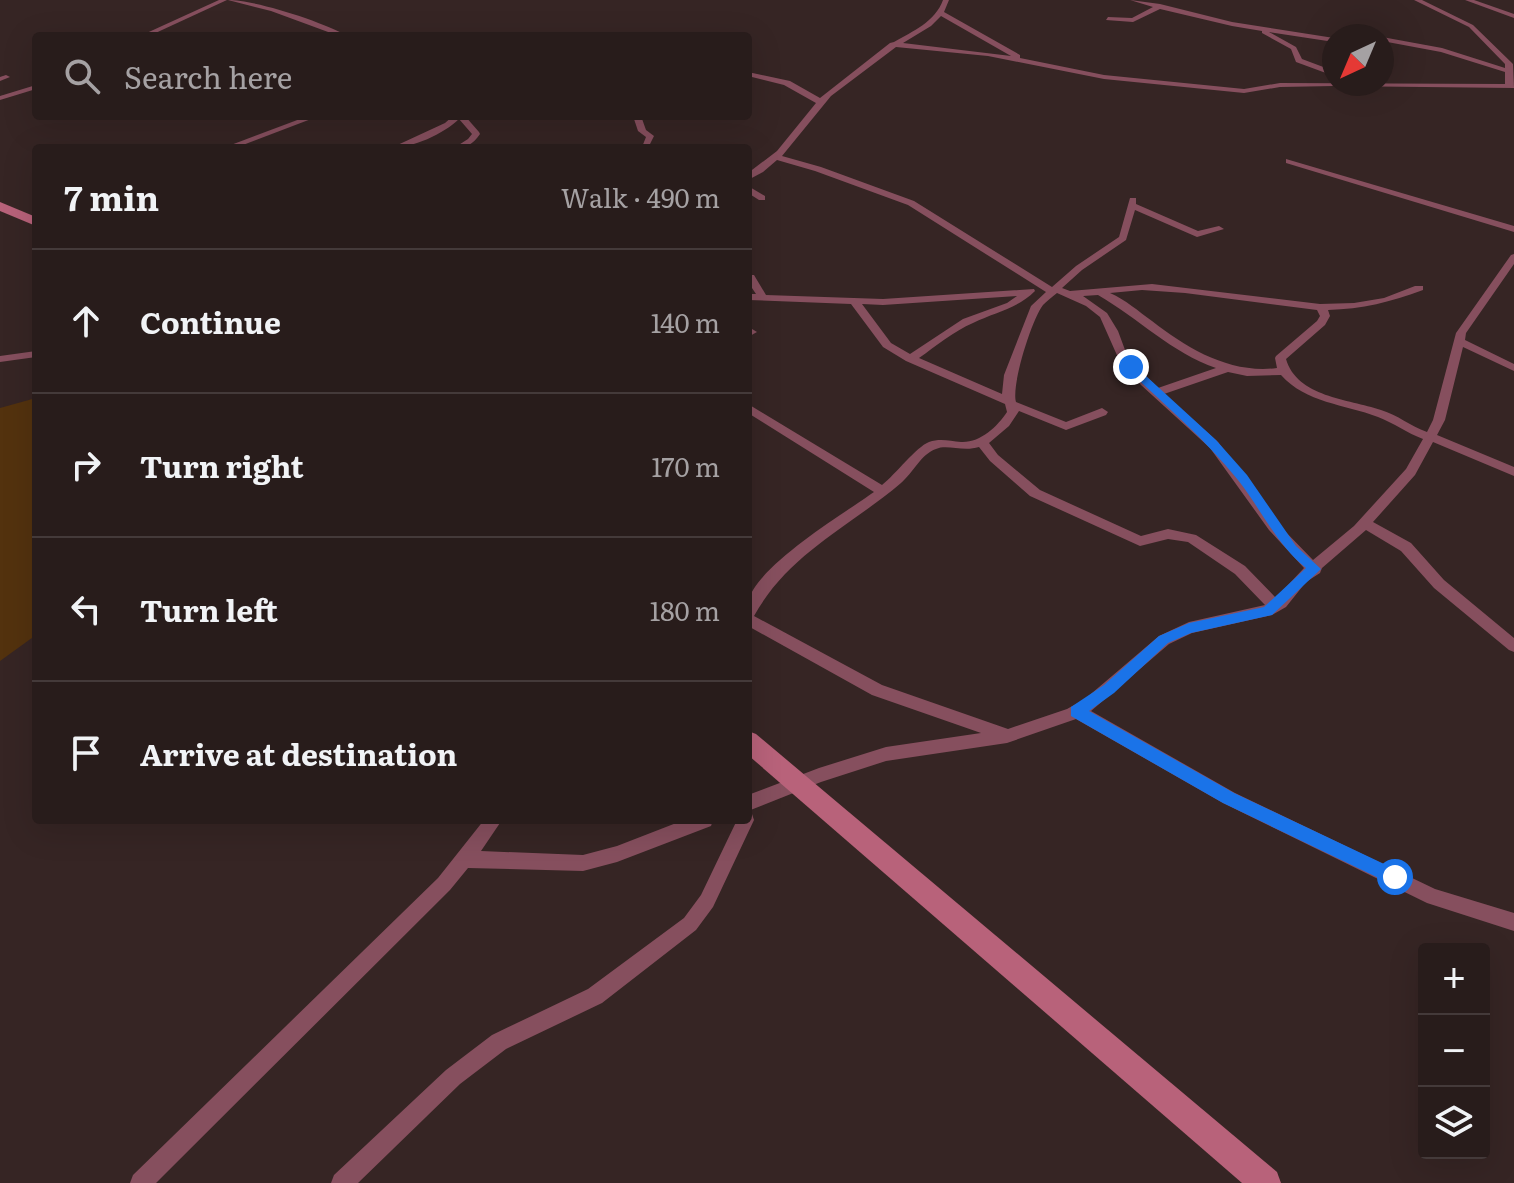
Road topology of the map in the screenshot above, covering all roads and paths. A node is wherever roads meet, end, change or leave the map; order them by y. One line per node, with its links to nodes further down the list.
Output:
1 (224, 0): 15 (street)
2 (231, 0): 16 (street)
3 (957, 0): 10 (street)
4 (1133, 0): 9 (street)
5 (1148, 0): 9 (street)
6 (1417, 0): 11 (street)
7 (1468, 0): 12 (street)
8 (1446, 2): 11 (street)
9 (1160, 6): 13 (street); 14 (street)
10 (944, 7): 19 (street); 20 (street)
11 (1441, 13): 22 (street)
12 (1514, 16)
13 (1108, 19)
14 (1253, 28): 17 (street); 21 (street)
15 (152, 32)
16 (334, 32)
17 (1322, 38)
18 (1394, 41): 22 (street)
19 (892, 44): 20 (street); 32 (street)
20 (1024, 62): 25 (street)
21 (1322, 71)
22 (1509, 71): 27 (street)
23 (752, 75): 32 (street)
24 (1322, 79): 25 (street)
25 (1308, 83): 26 (street)
26 (1322, 84)
27 (1511, 86): 28 (street)
28 (1394, 87)
29 (32, 88): 30 (street)
30 (21, 91): 31 (street); 33 (street)
31 (0, 98)
32 (821, 102): 42 (street)
33 (0, 106)
34 (304, 120): 38 (street)
35 (454, 120): 39 (street)
36 (463, 120): 40 (street)
37 (638, 120): 41 (street)
38 (238, 144)
39 (404, 144)
40 (465, 144)
41 (646, 144)
42 (775, 157): 44 (street); 45 (street)
43 (1289, 161): 52 (street)
44 (810, 166): 45 (street); 56 (street)
45 (761, 170): 46 (street)
46 (752, 175)
47 (752, 192): 48 (street)
48 (762, 198)
49 (0, 206): 50 (main road)
50 (32, 220)
51 (1219, 229): 56 (street)
52 (1514, 229)
53 (1514, 257): 63 (street)
54 (752, 280): 60 (street)
55 (1419, 288): 62 (street)
56 (1054, 290): 57 (street); 58 (street); 70 (street); 71 (street)
57 (1029, 292): 61 (street); 66 (street)
58 (1102, 293): 62 (street); 68 (street)
59 (752, 298): 60 (street)
60 (764, 299): 61 (street)
61 (853, 300): 66 (street)
62 (1321, 307): 69 (street)
63 (1460, 342): 67 (street); 74 (street)
64 (32, 355): 65 (street)
65 (0, 359)
66 (912, 359): 71 (street)
67 (1514, 368)
68 (1225, 369): 69 (street); 70 (street)
69 (1285, 371): 74 (street)
70 (1158, 392): 79 (street)
71 (1010, 403): 73 (street); 75 (street)
72 (752, 410): 77 (street)
73 (1102, 412)
74 (1433, 436): 76 (street); 78 (street)
75 (981, 441): 77 (street); 80 (street)
76 (1514, 472)
77 (882, 491): 81 (street)
78 (1365, 523): 79 (street); 83 (street)
79 (1315, 569): 80 (street)
80 (1275, 606): 84 (street)
81 (752, 607)
82 (752, 618): 85 (street)
83 (1514, 646)
84 (1076, 711): 85 (street); 93 (street)
85 (1007, 736): 87 (street)
86 (752, 744): 87 (main road)
87 (798, 784): 88 (street); 96 (main road)
88 (752, 808)
89 (491, 824): 92 (street)
90 (695, 824): 92 (street)
91 (743, 824): 95 (street)
92 (464, 859): 94 (street)
93 (1514, 922)
94 (141, 1183)
95 (342, 1183)
96 (1266, 1183)

